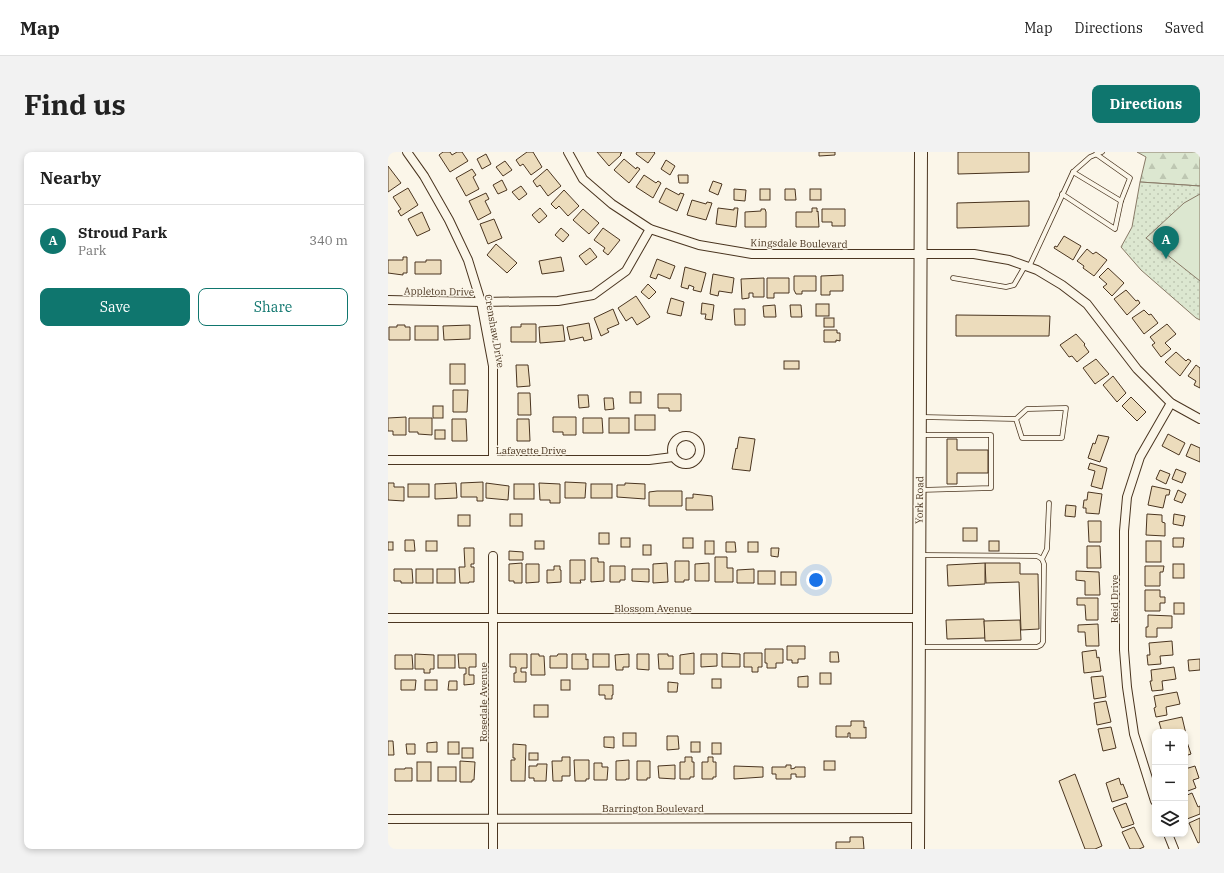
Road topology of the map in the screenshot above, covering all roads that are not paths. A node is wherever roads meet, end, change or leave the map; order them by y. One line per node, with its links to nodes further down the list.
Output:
1 (407, 152): 14 (street, Crenshaw Drive)
2 (568, 152): 9 (street, Kingsdale Boulevard)
3 (921, 152): 10 (main road, York Road)
4 (1102, 152): 5 (lane)
5 (1096, 154): 6 (lane); 8 (lane)
6 (1073, 172): 7 (lane); 8 (lane)
7 (1062, 194): 8 (lane); 11 (lane)
8 (1122, 201)
9 (650, 229): 10 (street, Kingsdale Boulevard); 14 (street, Appleton Drive)
10 (921, 254): 11 (street, Kingsdale Boulevard); 16 (main road, York Road)
11 (1027, 266): 12 (lane); 15 (street, Kingsdale Boulevard)
12 (953, 278)
13 (388, 300): 14 (street, Appleton Drive)
14 (481, 302): 22 (street, Crenshaw Drive)
15 (1171, 404): 18 (street, Kingsdale Boulevard); 32 (street, Reid Drive)
16 (920, 417): 17 (lane); 19 (main road, York Road)
17 (1016, 419): 17 (lane)
18 (1200, 419)
19 (920, 435): 23 (main road, York Road); 23 (lane)
20 (673, 457): 22 (street, Lafayette Drive)
21 (388, 460): 22 (street, Lafayette Drive)
22 (493, 460)
23 (919, 490): 25 (main road, York Road)
24 (1049, 502): 27 (lane)
25 (918, 555): 27 (lane); 30 (main road, York Road)
26 (493, 556): 29 (street, Rosedale Avenue)
27 (1042, 559): 31 (lane)
28 (388, 618): 29 (street, Blossom Avenue)
29 (493, 618): 30 (street, Blossom Avenue); 34 (street, Rosedale Avenue)
30 (918, 618): 31 (main road, York Road)
31 (918, 647): 35 (main road, York Road)
32 (1152, 791)
33 (388, 818): 34 (street, Barrington Boulevard)
34 (493, 818): 35 (street, Barrington Boulevard); 37 (street, Rosedale Avenue)
35 (918, 818): 38 (main road, York Road)
36 (1169, 837): 39 (street)
37 (493, 849)
38 (918, 849)
39 (1174, 849)

